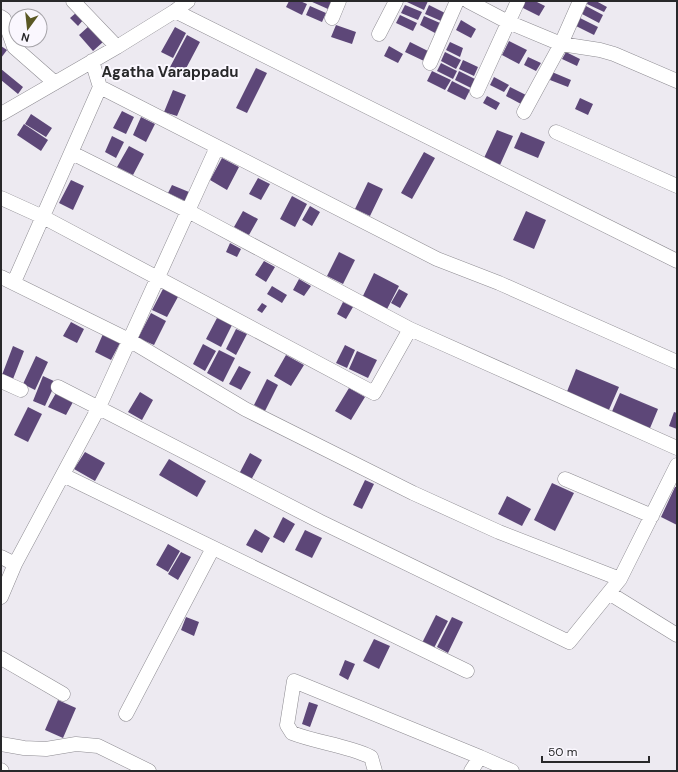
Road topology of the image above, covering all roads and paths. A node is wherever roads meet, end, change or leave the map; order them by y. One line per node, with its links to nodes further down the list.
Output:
1 (73, 1): 15 (street)
2 (188, 1): 9 (street)
3 (339, 1): 11 (street)
4 (396, 1): 13 (street)
5 (457, 1): 17 (street)
6 (468, 1): 12 (street)
7 (518, 1): 12 (street)
8 (580, 1): 14 (street)
9 (175, 12): 15 (street); 31 (street)
10 (1, 17): 19 (street)
11 (332, 18)
12 (508, 22): 14 (street); 21 (street)
13 (379, 34)
14 (561, 44): 18 (street); 22 (street)
15 (117, 47): 16 (street)
16 (92, 62): 19 (street); 20 (street)
17 (430, 63)
18 (677, 81)
19 (55, 83): 23 (street)
20 (100, 87): 25 (street); 26 (street)
21 (477, 91)
22 (524, 112)
23 (1, 114)
24 (556, 132): 27 (street)
25 (217, 146): 29 (street); 37 (street)
26 (72, 153): 29 (street); 30 (street)
27 (677, 186)
28 (1, 198): 30 (street)
29 (188, 211): 33 (street); 35 (street)
30 (43, 217): 33 (street); 34 (street)
31 (677, 261)
32 (1, 276): 34 (street)
33 (158, 278): 35 (street); 36 (street)
34 (14, 282): 36 (street)
35 (410, 329): 42 (street)
36 (129, 340): 41 (street); 50 (street)
37 (677, 362)
38 (1, 382): 40 (street)
39 (58, 387): 41 (street)
40 (21, 390)
41 (98, 407): 44 (street); 51 (street)
42 (677, 448)
43 (677, 465): 46 (street)
44 (62, 475): 47 (street); 49 (street)
45 (565, 479): 46 (street)
46 (652, 516): 50 (street)
47 (213, 548): 55 (street); 57 (street)
48 (1, 557): 49 (street)
49 (15, 564): 52 (street)
50 (620, 579): 51 (street)
51 (608, 593): 53 (street)
52 (1, 597)
53 (677, 635)
54 (1, 658): 56 (street)
55 (467, 671)
56 (63, 694)
57 (126, 714)
58 (1, 744): 60 (street)
59 (480, 757): 61 (street); 62 (street); 63 (street)
60 (149, 771)
61 (375, 771)
62 (471, 771)
63 (512, 771)

